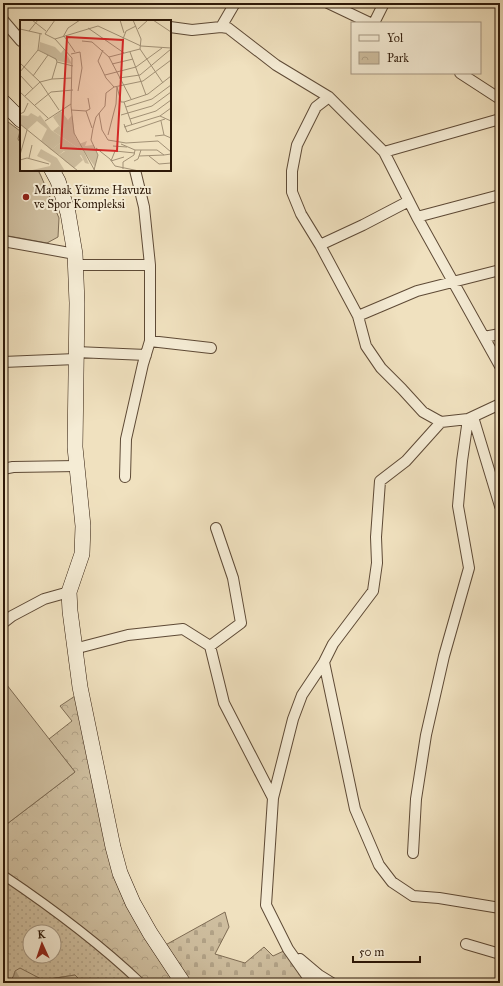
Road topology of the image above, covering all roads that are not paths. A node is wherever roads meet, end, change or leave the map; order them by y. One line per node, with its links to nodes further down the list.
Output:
1 (235, 3): 8 (street)
2 (328, 3): 5 (street)
3 (384, 3): 6 (street)
4 (3, 20): 9 (street)
5 (368, 22)
6 (374, 22)
7 (171, 27): 8 (street)
8 (221, 27): 11 (street)
9 (20, 40)
10 (462, 74): 12 (street)
11 (329, 97): 16 (street); 23 (street)
12 (500, 99)
13 (3, 102): 14 (main road)
14 (20, 119)
15 (500, 119): 16 (street)
16 (384, 152): 20 (street)
17 (53, 171): 24 (main road)
18 (135, 171): 25 (street)
19 (500, 195): 21 (street)
20 (409, 201): 21 (street); 23 (street)
21 (417, 217): 27 (street)
22 (3, 241): 24 (street)
23 (320, 244): 28 (street)
24 (76, 260): 25 (street); 34 (main road)
25 (150, 265): 31 (street)
26 (500, 270): 27 (street)
27 (453, 282): 28 (street); 30 (street)
28 (358, 316): 39 (street)
29 (500, 334): 30 (street)
30 (484, 338): 36 (street)
31 (150, 341): 32 (street); 33 (street)
32 (210, 348)
33 (146, 355): 34 (street); 42 (street)
34 (76, 356): 35 (street); 40 (main road)
35 (3, 362)
36 (500, 366)
37 (500, 404): 38 (street)
38 (470, 418): 39 (street); 43 (street); 51 (street)
39 (441, 422): 49 (street)
40 (77, 466): 41 (street); 45 (main road)
41 (3, 469)
42 (126, 477)
43 (500, 506)
44 (216, 528): 47 (street)
45 (69, 592): 46 (street); 48 (main road)
46 (3, 623)
47 (210, 646): 48 (street); 50 (street)
48 (74, 649): 58 (main road)
49 (324, 662): 50 (street); 53 (street)
50 (273, 798): 55 (street)
51 (413, 853)
52 (3, 875): 57 (street)
53 (500, 908)
54 (466, 944): 56 (street)
55 (288, 949): 59 (street); 60 (street)
56 (500, 954)
57 (141, 983)
58 (184, 983)
59 (312, 983)
60 (332, 983)

